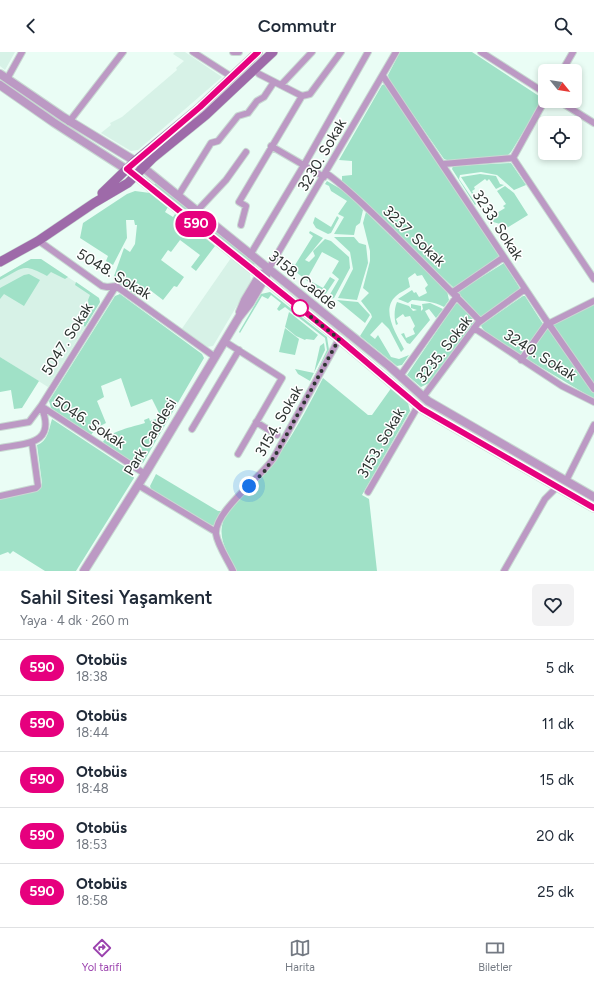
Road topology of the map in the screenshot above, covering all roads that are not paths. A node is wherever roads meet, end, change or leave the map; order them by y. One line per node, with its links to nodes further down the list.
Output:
1 (22, 52): 16 (street)
2 (123, 52): 26 (street)
3 (193, 52): 18 (street)
4 (233, 52): 5 (street)
5 (239, 52)
6 (258, 52): 18 (main road)
7 (274, 52): 15 (main road)
8 (312, 52): 21 (street)
9 (341, 52): 23 (street)
10 (368, 52): 33 (street)
11 (396, 52): 17 (street, 3230. Sokak)
12 (481, 52): 22 (street)
13 (573, 52): 14 (street)
14 (566, 64)
15 (255, 70): 19 (street); 34 (main road)
16 (3, 76): 26 (street, 3158. Cadde)
17 (383, 76): 32 (street, 3233. Sokak); 37 (street, 3230. Sokak)
18 (232, 77): 31 (main road)
19 (274, 82): 21 (street); 38 (street)
20 (0, 85): 35 (street, 3158. Cadde)
21 (280, 85): 23 (street)
22 (538, 89)
23 (302, 96): 28 (street)
24 (540, 108): 30 (street)
25 (569, 108): 27 (street)
26 (69, 122): 31 (street, 3158. Cadde)
27 (594, 123)
28 (271, 146): 33 (street, 3237. Sokak); 41 (street)
29 (246, 152): 40 (street)
30 (512, 158): 32 (street); 48 (street)
31 (135, 162): 34 (street, 3158. Cadde); 35 (main road)
32 (443, 164): 44 (street, 3233. Sokak)
33 (304, 165): 37 (street, 3237. Sokak); 43 (street)
34 (143, 168): 36 (main road); 38 (street, 3158. Cadde)
35 (127, 169): 36 (street, 3158. Cadde); 39 (main road)
36 (135, 175): 39 (main road); 47 (street, 3158. Cadde)
37 (325, 175): 46 (street, 3230. Sokak); 51 (street, 3237. Sokak)
38 (178, 196): 40 (street, 3158. Cadde)
39 (94, 203): 42 (main road)
40 (196, 212): 43 (street, 3158. Cadde)
41 (241, 225)
42 (39, 241): 45 (main road); 49 (street, 5048. Sokak)
43 (250, 255): 46 (street, 3158. Cadde)
44 (504, 257): 50 (street, 3233. Sokak); 51 (street)
45 (0, 262)
46 (268, 270): 47 (street, Park Caddesi); 61 (street, 3158. Cadde)
47 (262, 277): 56 (street, 3158. Cadde); 57 (street, Park Caddesi)
48 (594, 279)
49 (116, 286): 59 (street, 5048. Sokak); 65 (street, 5047. Sokak)
50 (525, 289): 53 (street, 3235. Sokak); 54 (street, 3233. Sokak)
51 (455, 294): 53 (street, 3237. Sokak); 61 (street)
52 (594, 301): 54 (street)
53 (480, 321): 55 (street, 3235. Sokak)
54 (548, 324): 60 (street); 62 (street, 3233. Sokak)
55 (474, 328): 60 (street, 3240. Sokak); 63 (street, 3235. Sokak)
56 (339, 339): 66 (street, 3158. Cadde); 83 (street, 3154. Sokak)
57 (224, 341): 58 (street); 59 (street, Park Caddesi)
58 (239, 350): 67 (street); 70 (street)
59 (215, 357): 75 (street, Park Caddesi)
60 (521, 360): 64 (street, 3240. Sokak)
61 (400, 376): 63 (street, 3158. Cadde)
62 (594, 389)
63 (423, 397): 66 (street); 76 (street, 3158. Cadde)
64 (594, 402)
65 (41, 406): 69 (street, 5046. Sokak); 72 (street); 75 (street, 5046. Sokak)
66 (418, 406): 78 (street, 3158. Cadde); 79 (street, 3153. Sokak)
67 (256, 422): 71 (street); 74 (street)
68 (594, 425): 76 (street)
69 (0, 427)
70 (192, 429)
71 (277, 435)
72 (32, 443): 73 (street); 80 (street)
73 (0, 448)
74 (238, 454)
75 (145, 474): 77 (street, Park Caddesi)
76 (566, 481): 78 (street); 81 (street, 3158. Cadde)
77 (138, 485): 83 (street); 84 (street, Park Caddesi)
78 (557, 487): 82 (street, 3158. Cadde); 86 (street)
79 (368, 492)
80 (0, 496)
81 (594, 497)
82 (594, 508)
83 (216, 532): 85 (street)
84 (84, 571)
85 (233, 571)
86 (504, 571)

